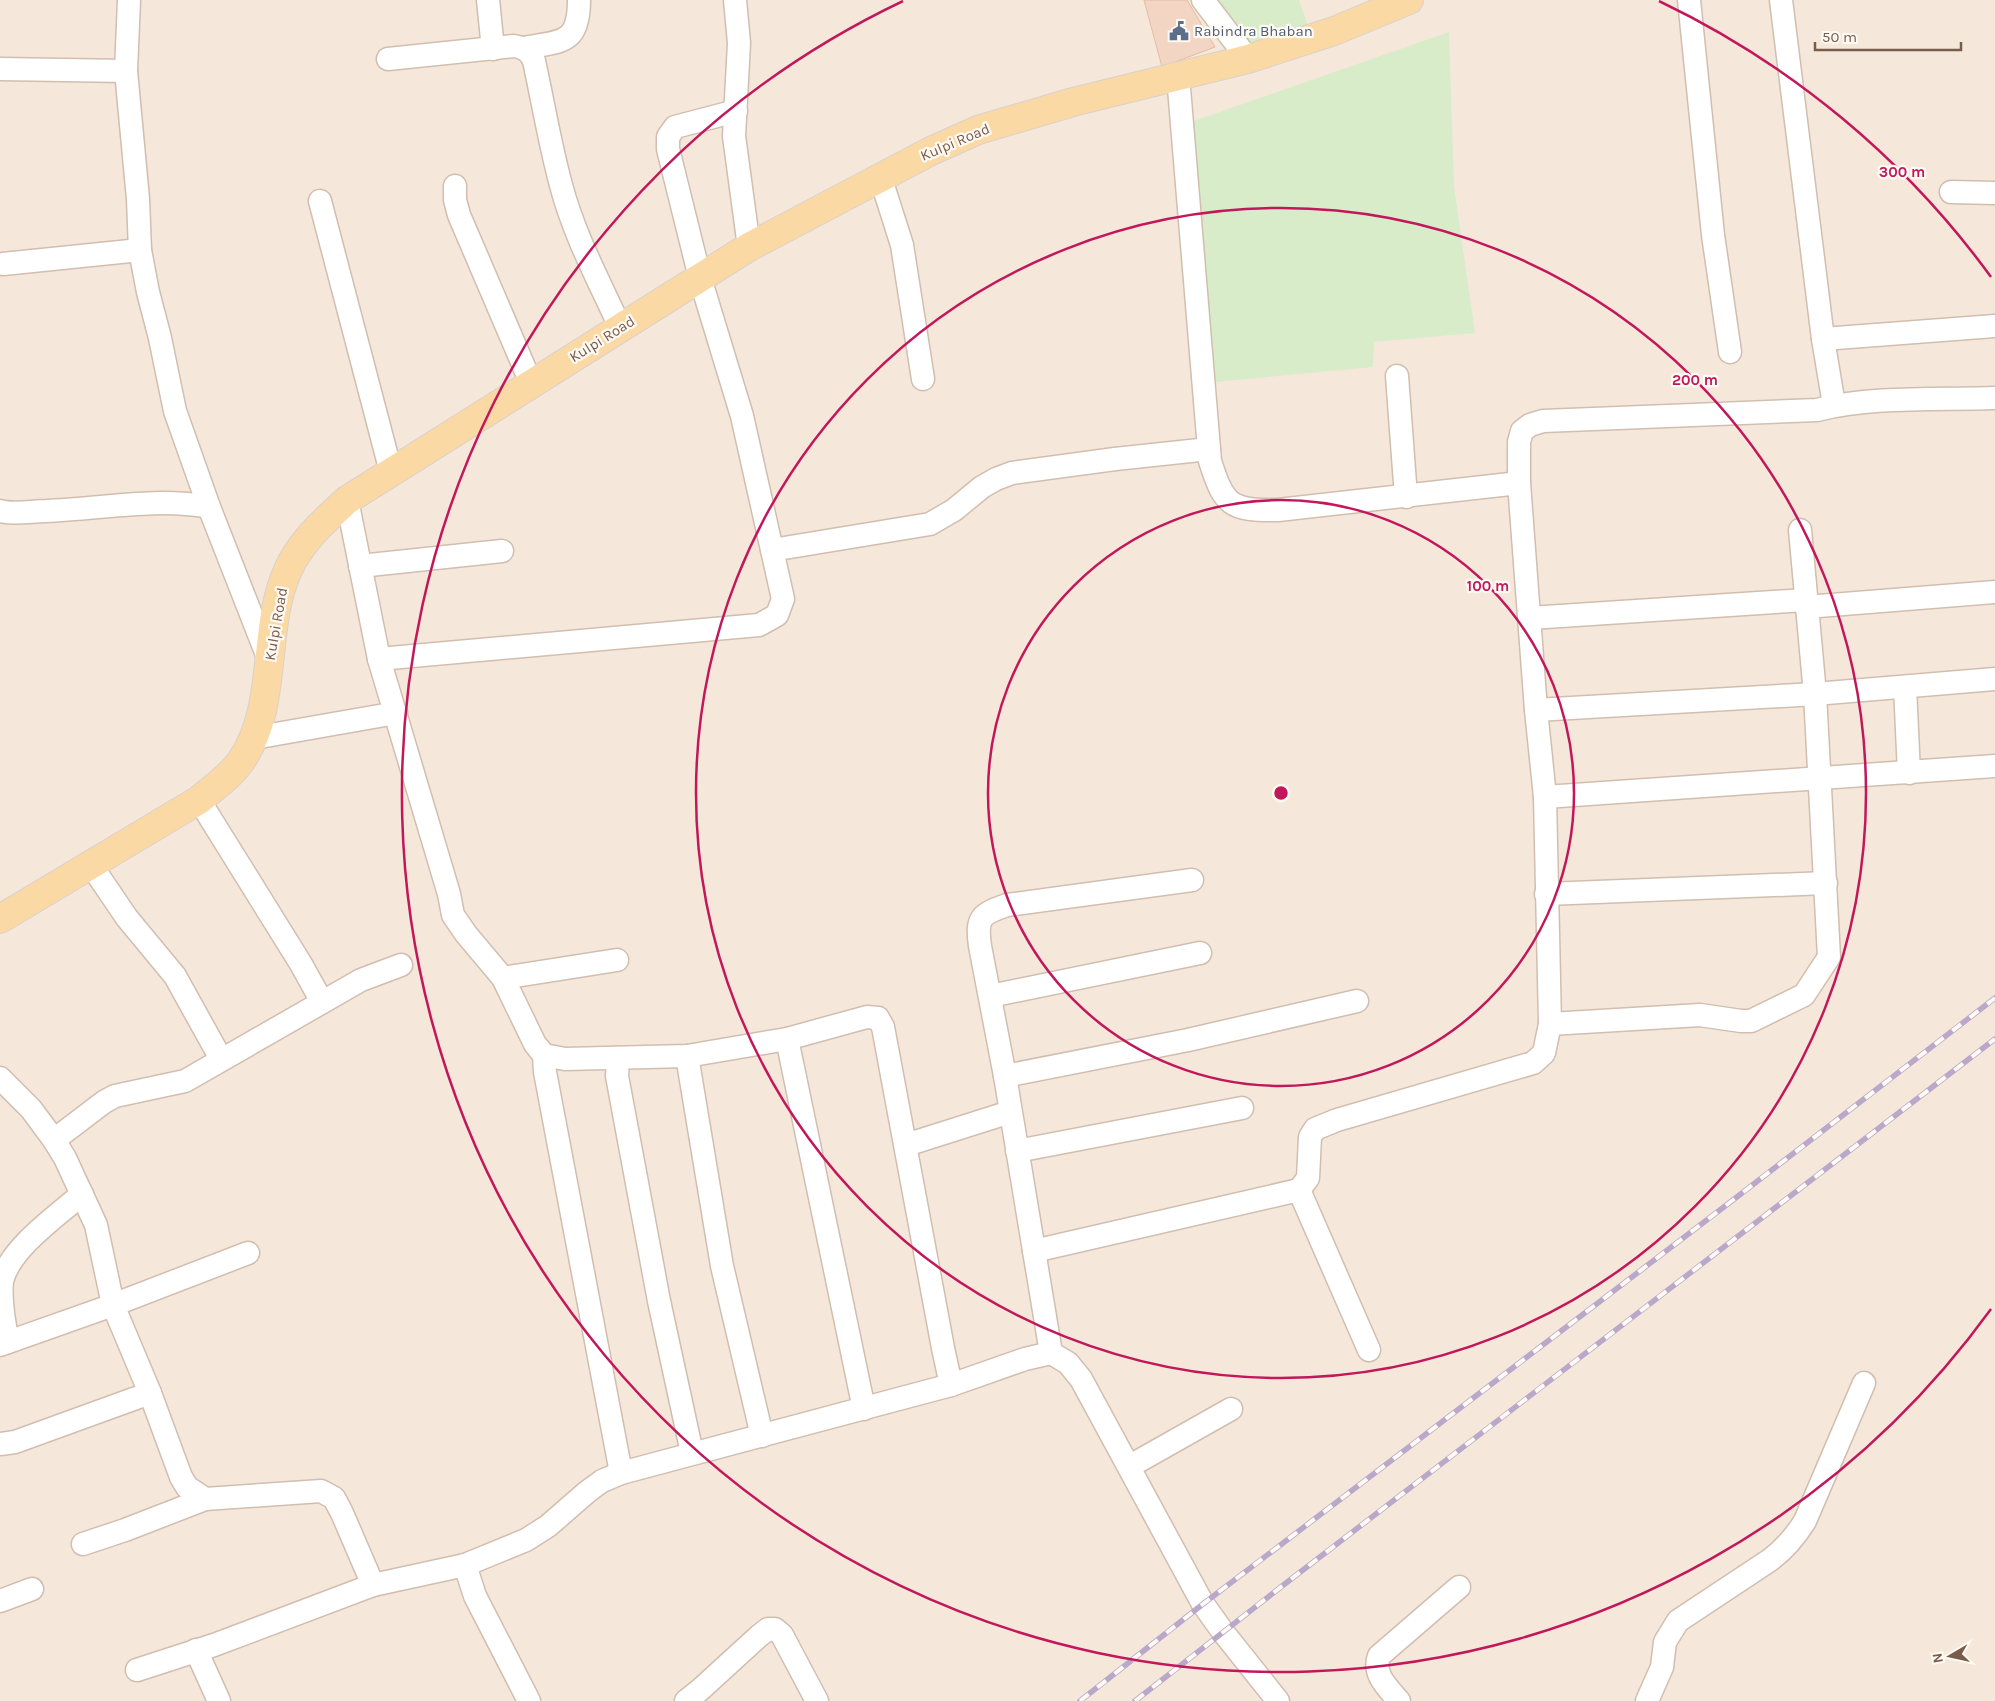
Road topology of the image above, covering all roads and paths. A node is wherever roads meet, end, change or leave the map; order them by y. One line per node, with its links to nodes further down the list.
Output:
1 (129, 0): 14 (street)
2 (488, 0): 10 (street)
3 (579, 0): 9 (street)
4 (735, 0): 16 (street)
5 (1203, 0): 12 (street)
6 (1409, 0): 12 (main road, Kulpi Road)
7 (1689, 0): 29 (street)
8 (1781, 0): 28 (street)
9 (524, 48): 10 (street); 27 (street)
10 (493, 49): 11 (street)
11 (388, 59)
12 (1248, 59): 15 (main road, Kulpi Road)
13 (0, 69): 14 (street)
14 (126, 71): 23 (street)
15 (1178, 76): 17 (main road, Kulpi Road); 35 (street)
16 (736, 111): 22 (street); 25 (street)
17 (880, 176): 22 (main road, Kulpi Road); 31 (street)
18 (455, 186): 32 (street)
19 (1951, 192): 20 (street)
20 (1995, 193)
21 (320, 201): 36 (street)
22 (749, 247): 25 (main road, Kulpi Road)
23 (140, 250): 24 (street); 40 (street)
24 (3, 264)
25 (700, 278): 27 (main road, Kulpi Road); 43 (street)
26 (1995, 326): 28 (street)
27 (620, 327): 32 (main road, Kulpi Road)
28 (1823, 339): 34 (street)
29 (1730, 352)
30 (1396, 376): 38 (street)
31 (924, 379)
32 (531, 383): 36 (main road, Kulpi Road)
33 (1995, 398): 34 (street)
34 (1834, 405): 37 (street)
35 (1209, 449): 38 (street); 43 (street)
36 (391, 472): 39 (main road, Kulpi Road)
37 (1519, 483): 38 (street); 48 (street)
38 (1406, 497)
39 (347, 500): 45 (street); 50 (main road, Kulpi Road)
40 (209, 507): 41 (street); 50 (street)
41 (0, 511)
42 (1800, 530): 47 (street)
43 (772, 550): 49 (street)
44 (502, 551): 45 (street)
45 (360, 566): 49 (street)
46 (1995, 592): 47 (street)
47 (1806, 604): 48 (street); 53 (street)
48 (1530, 618): 54 (street)
49 (379, 659): 55 (street)
50 (269, 660): 56 (main road, Kulpi Road)
51 (1995, 679): 52 (street)
52 (1905, 688): 53 (street); 58 (street)
53 (1815, 694): 54 (street); 59 (street)
54 (1536, 710): 60 (street)
55 (396, 713): 56 (street); 70 (street)
56 (254, 738): 61 (main road, Kulpi Road)
57 (1995, 766): 58 (street)
58 (1908, 773): 59 (street)
59 (1821, 779): 60 (street); 64 (street)
60 (1545, 797): 65 (street)
61 (199, 800): 62 (main road, Kulpi Road); 73 (street)
62 (91, 865): 66 (main road, Kulpi Road); 79 (street)
63 (1192, 880): 71 (street)
64 (1826, 883): 65 (street); 74 (street)
65 (1546, 894): 74 (street)
66 (0, 919)
67 (1200, 953): 71 (street)
68 (617, 960): 70 (street)
69 (401, 965): 73 (street)
70 (503, 978): 76 (street)
71 (990, 996): 80 (street)
72 (1357, 1001): 80 (street)
73 (322, 1002): 79 (street)
74 (1550, 1024): 87 (street)
75 (787, 1039): 77 (street); 85 (street); 98 (street)
76 (544, 1055): 78 (street); 104 (street)
77 (687, 1056): 78 (street); 100 (street)
78 (618, 1058): 102 (street)
79 (221, 1060): 84 (street)
80 (1005, 1076): 83 (street)
81 (0, 1078): 84 (street)
82 (1242, 1108): 86 (street)
83 (1010, 1112): 85 (street); 86 (street)
84 (54, 1140): 88 (street)
85 (906, 1145): 96 (street)
86 (1017, 1151): 89 (street)
87 (1299, 1190): 89 (street); 93 (street)
88 (82, 1194): 91 (street); 92 (street)
89 (1034, 1251): 94 (street)
90 (248, 1253): 91 (street)
91 (113, 1305): 92 (street); 97 (street)
92 (4, 1343)
93 (1369, 1350)
94 (1051, 1353): 96 (street); 103 (street)
95 (1864, 1383): 120 (street)
96 (952, 1385): 98 (street)
97 (150, 1394): 101 (street); 105 (street)
98 (864, 1409): 100 (street)
99 (1231, 1409): 103 (street)
100 (762, 1436): 102 (street)
101 (0, 1444)
102 (692, 1453): 104 (street)
103 (1130, 1466): 118 (street)
104 (621, 1473): 107 (street)
105 (205, 1499): 106 (street); 108 (street)
106 (83, 1544)
107 (464, 1565): 108 (street); 115 (street)
108 (374, 1585): 112 (street)
109 (1459, 1587): 119 (street)
110 (32, 1589): 111 (street)
111 (0, 1602)
112 (196, 1650): 113 (street); 114 (street)
113 (137, 1670)
114 (219, 1701)
115 (529, 1701)
116 (686, 1701): 117 (street)
117 (817, 1701)
118 (1278, 1701)
119 (1399, 1701)
120 (1648, 1701)

